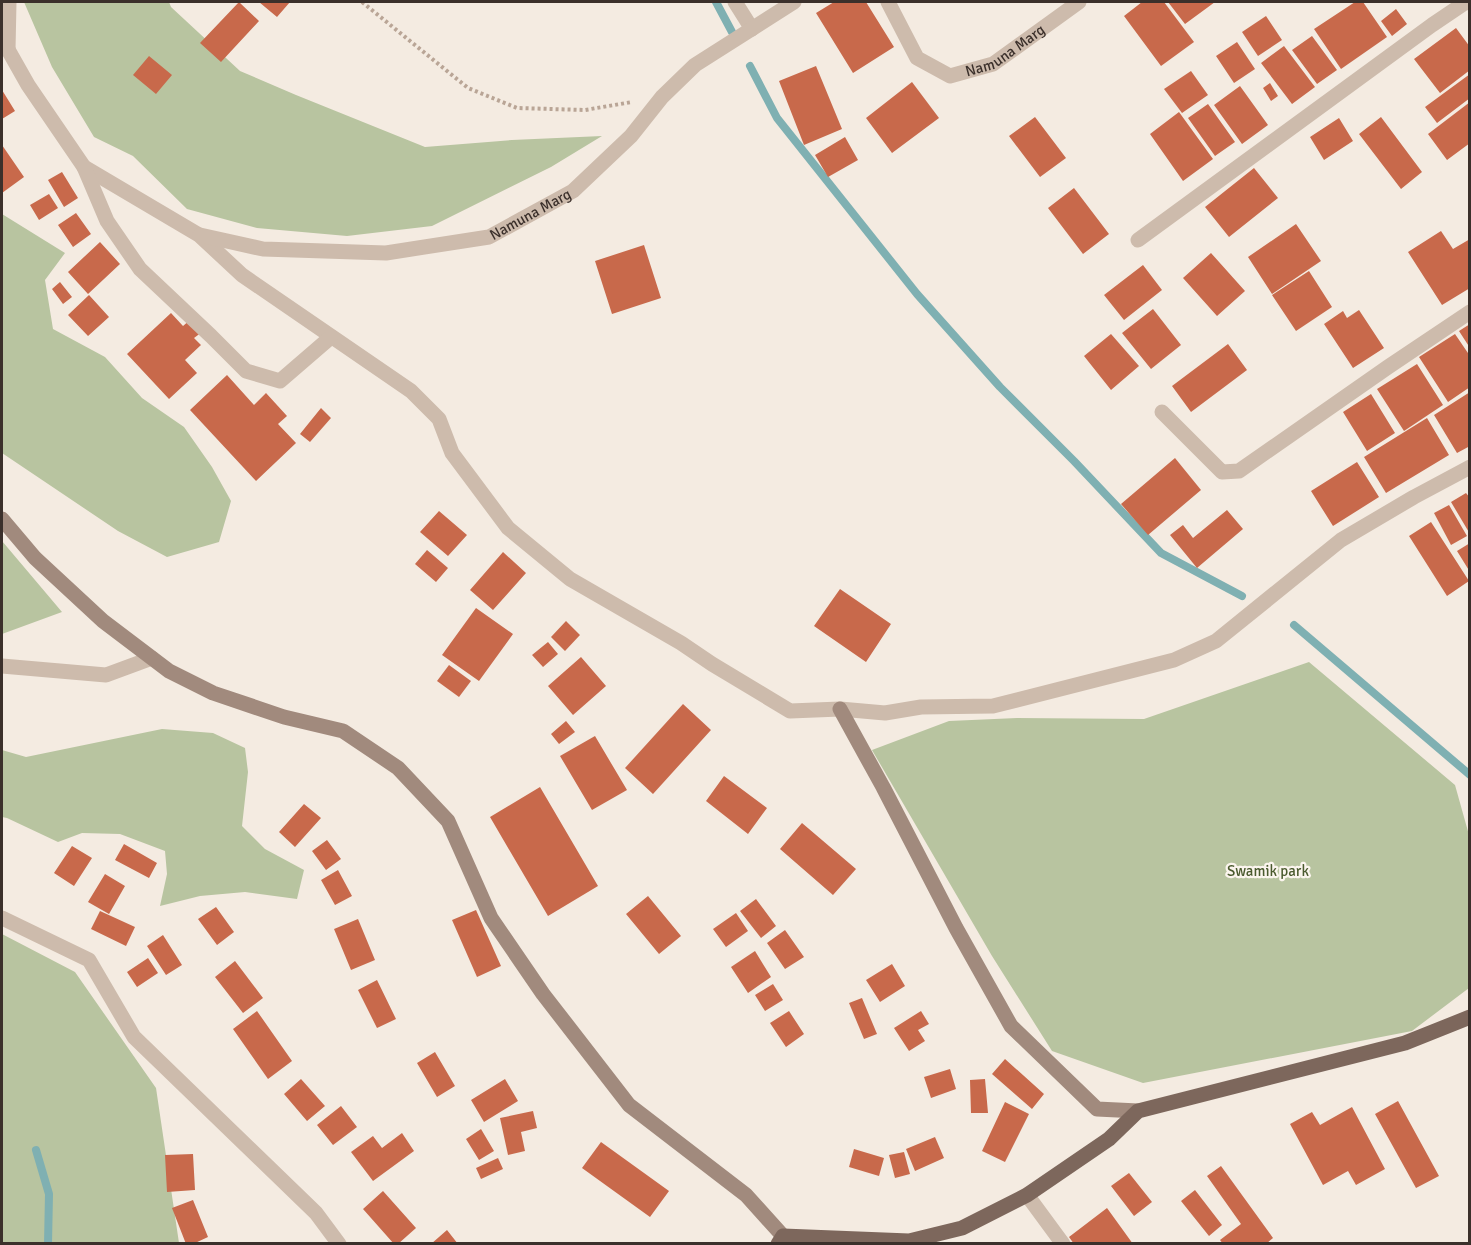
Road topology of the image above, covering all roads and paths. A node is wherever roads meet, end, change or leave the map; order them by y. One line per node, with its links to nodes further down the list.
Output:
1 (9, 2): 9 (street)
2 (362, 2): 10 (path)
3 (735, 2): 8 (street)
4 (794, 2): 8 (street, Namuna Marg)
5 (888, 2): 6 (street, Namuna Marg)
6 (1079, 2)
7 (1470, 3): 13 (street)
8 (752, 29): 10 (street, Namuna Marg)
9 (5, 44): 11 (street)
10 (662, 97): 12 (street, Namuna Marg)
11 (84, 167): 12 (street); 15 (street)
12 (199, 235): 15 (street)
13 (1138, 240)
14 (1470, 312): 16 (street)
15 (331, 337): 21 (street)
16 (1162, 412)
17 (1470, 467): 21 (street)
18 (2, 519): 19 (main road)
19 (152, 658): 20 (street); 26 (main road)
20 (2, 666)
21 (840, 709): 24 (main road)
22 (2, 918): 27 (street)
23 (1470, 1017): 24 (main road)
24 (1138, 1111): 25 (main road)
25 (1027, 1195): 26 (main road); 28 (street)
26 (781, 1240)
27 (339, 1244)
28 (1063, 1244)

